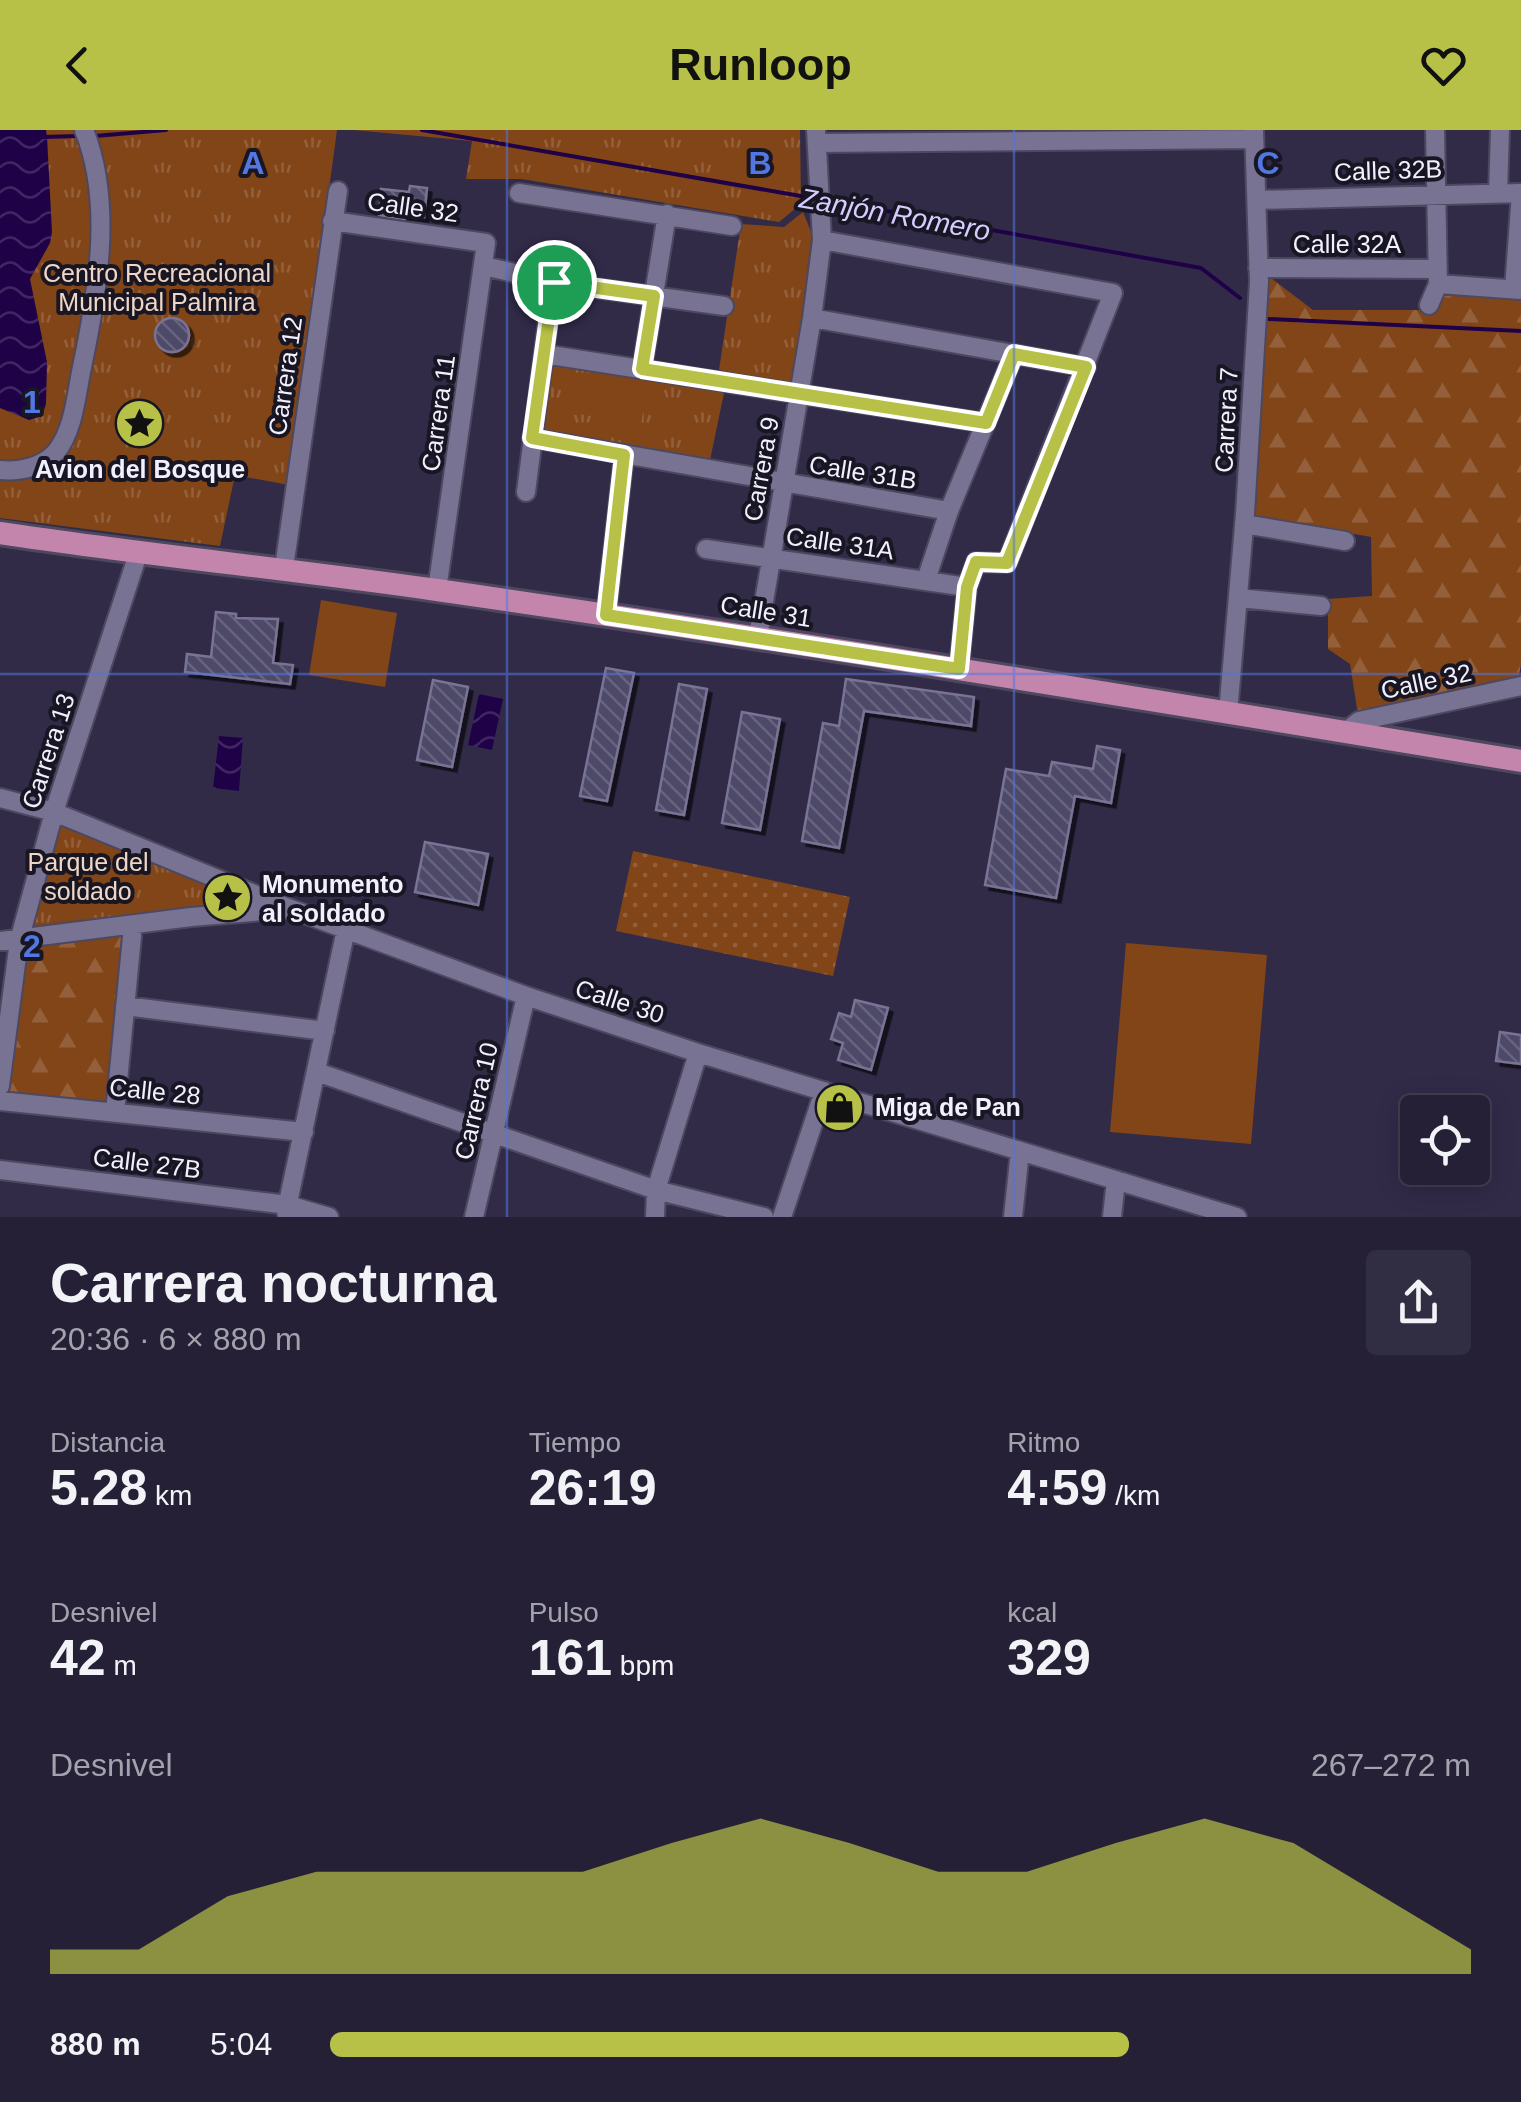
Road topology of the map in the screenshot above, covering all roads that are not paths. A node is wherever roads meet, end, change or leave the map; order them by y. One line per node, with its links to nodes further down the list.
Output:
1 (84, 130): 35 (street)
2 (1435, 130): 9 (street)
3 (1500, 130): 10 (street)
4 (1254, 134): 5 (street); 12 (street, Carrera 7)
5 (1038, 135): 6 (street)
6 (817, 137): 16 (street, Carrera 9)
7 (338, 192): 14 (street, Carrera 12)
8 (519, 193): 13 (street)
9 (1435, 193): 10 (street, Calle 32B); 12 (street, Calle 32B); 20 (street)
10 (1498, 193): 11 (street, Calle 32B)
11 (1521, 193): 22 (street)
12 (1257, 200): 19 (street, Carrera 7)
13 (667, 214): 15 (street); 23 (street)
14 (332, 220): 17 (street, Calle 32); 45 (street, Carrera 12)
15 (732, 226)
16 (822, 240): 26 (street, Carrera 9); 29 (street)
17 (486, 242): 18 (street, Carrera 11)
18 (484, 266): 21 (street); 48 (street, Carrera 11)
19 (1258, 268): 20 (street, Calle 32A); 39 (street, Carrera 7)
20 (1437, 277): 22 (street, Calle 32A); 24 (street)
21 (554, 282): 23 (street); 27 (street)
22 (1518, 290)
23 (654, 296): 25 (street); 30 (street)
24 (1429, 305)
25 (724, 306)
26 (812, 318): 28 (street); 31 (street, Carrera 9)
27 (544, 354): 30 (street); 33 (street)
28 (1014, 354): 29 (street); 32 (street)
29 (1086, 367): 47 (street)
30 (642, 369): 31 (street)
31 (800, 394): 32 (street); 36 (street, Carrera 9)
32 (986, 423): 38 (street)
33 (532, 438): 34 (street, Calle 31B); 37 (street)
34 (624, 455): 36 (street, Calle 31B); 51 (street)
35 (0, 470)
36 (784, 484): 38 (street, Calle 31B); 44 (street, Carrera 9)
37 (526, 492)
38 (949, 512): 46 (street)
39 (1244, 524): 41 (street); 49 (street, Carrera 7)
40 (0, 532): 43 (main road, Calle 31)
41 (1344, 541)
42 (706, 549): 44 (street, Calle 31A)
43 (138, 554): 45 (main road, Calle 31); 59 (street, Carrera 13)
44 (772, 559): 46 (street, Calle 31A); 52 (street, Carrera 9)
45 (284, 568): 48 (main road, Calle 31)
46 (926, 580): 47 (street, Calle 31A)
47 (967, 587): 53 (street)
48 (437, 590): 51 (main road, Calle 31)
49 (1238, 598): 50 (street); 55 (street, Carrera 7)
50 (1321, 606)
51 (606, 615): 52 (main road, Calle 31)
52 (758, 637): 53 (main road, Calle 31)
53 (959, 669): 55 (main road, Calle 31)
54 (1521, 686): 56 (street, Calle 32)
55 (1228, 713): 56 (main road, Calle 31)
56 (1345, 732): 57 (main road, Calle 31)
57 (1521, 761)
58 (0, 798): 59 (street, Calle 30)
59 (54, 812): 60 (street, Calle 30); 63 (street, Carrera 13)
60 (291, 909): 61 (street); 62 (street, Calle 30)
61 (133, 926): 63 (street); 65 (street)
62 (346, 930): 64 (street, Calle 30); 66 (street)
63 (10, 941): 69 (street, Carrera 13)
64 (526, 996): 67 (street, Calle 30); 74 (street, Carrera 10)
65 (126, 1006): 66 (street); 72 (street)
66 (325, 1031): 68 (street)
67 (698, 1053): 70 (street, Calle 30); 78 (street)
68 (317, 1072): 73 (street); 74 (street)
69 (0, 1086)
70 (824, 1091): 75 (street, Calle 30); 84 (street)
71 (0, 1100): 72 (street, Calle 28)
72 (115, 1112): 73 (street, Calle 28)
73 (304, 1132): 79 (street)
74 (494, 1132): 78 (street); 81 (street, Carrera 10)
75 (1020, 1151): 77 (street, Calle 30); 85 (street)
76 (0, 1170): 79 (street, Calle 27B)
77 (1116, 1180): 86 (street); 87 (street, Calle 30)
78 (656, 1190): 82 (street); 83 (street)
79 (286, 1211): 80 (street)
80 (329, 1217)
81 (474, 1217)
82 (655, 1217)
83 (764, 1217)
84 (782, 1217)
85 (1012, 1217)
86 (1112, 1217)
87 (1237, 1217)

